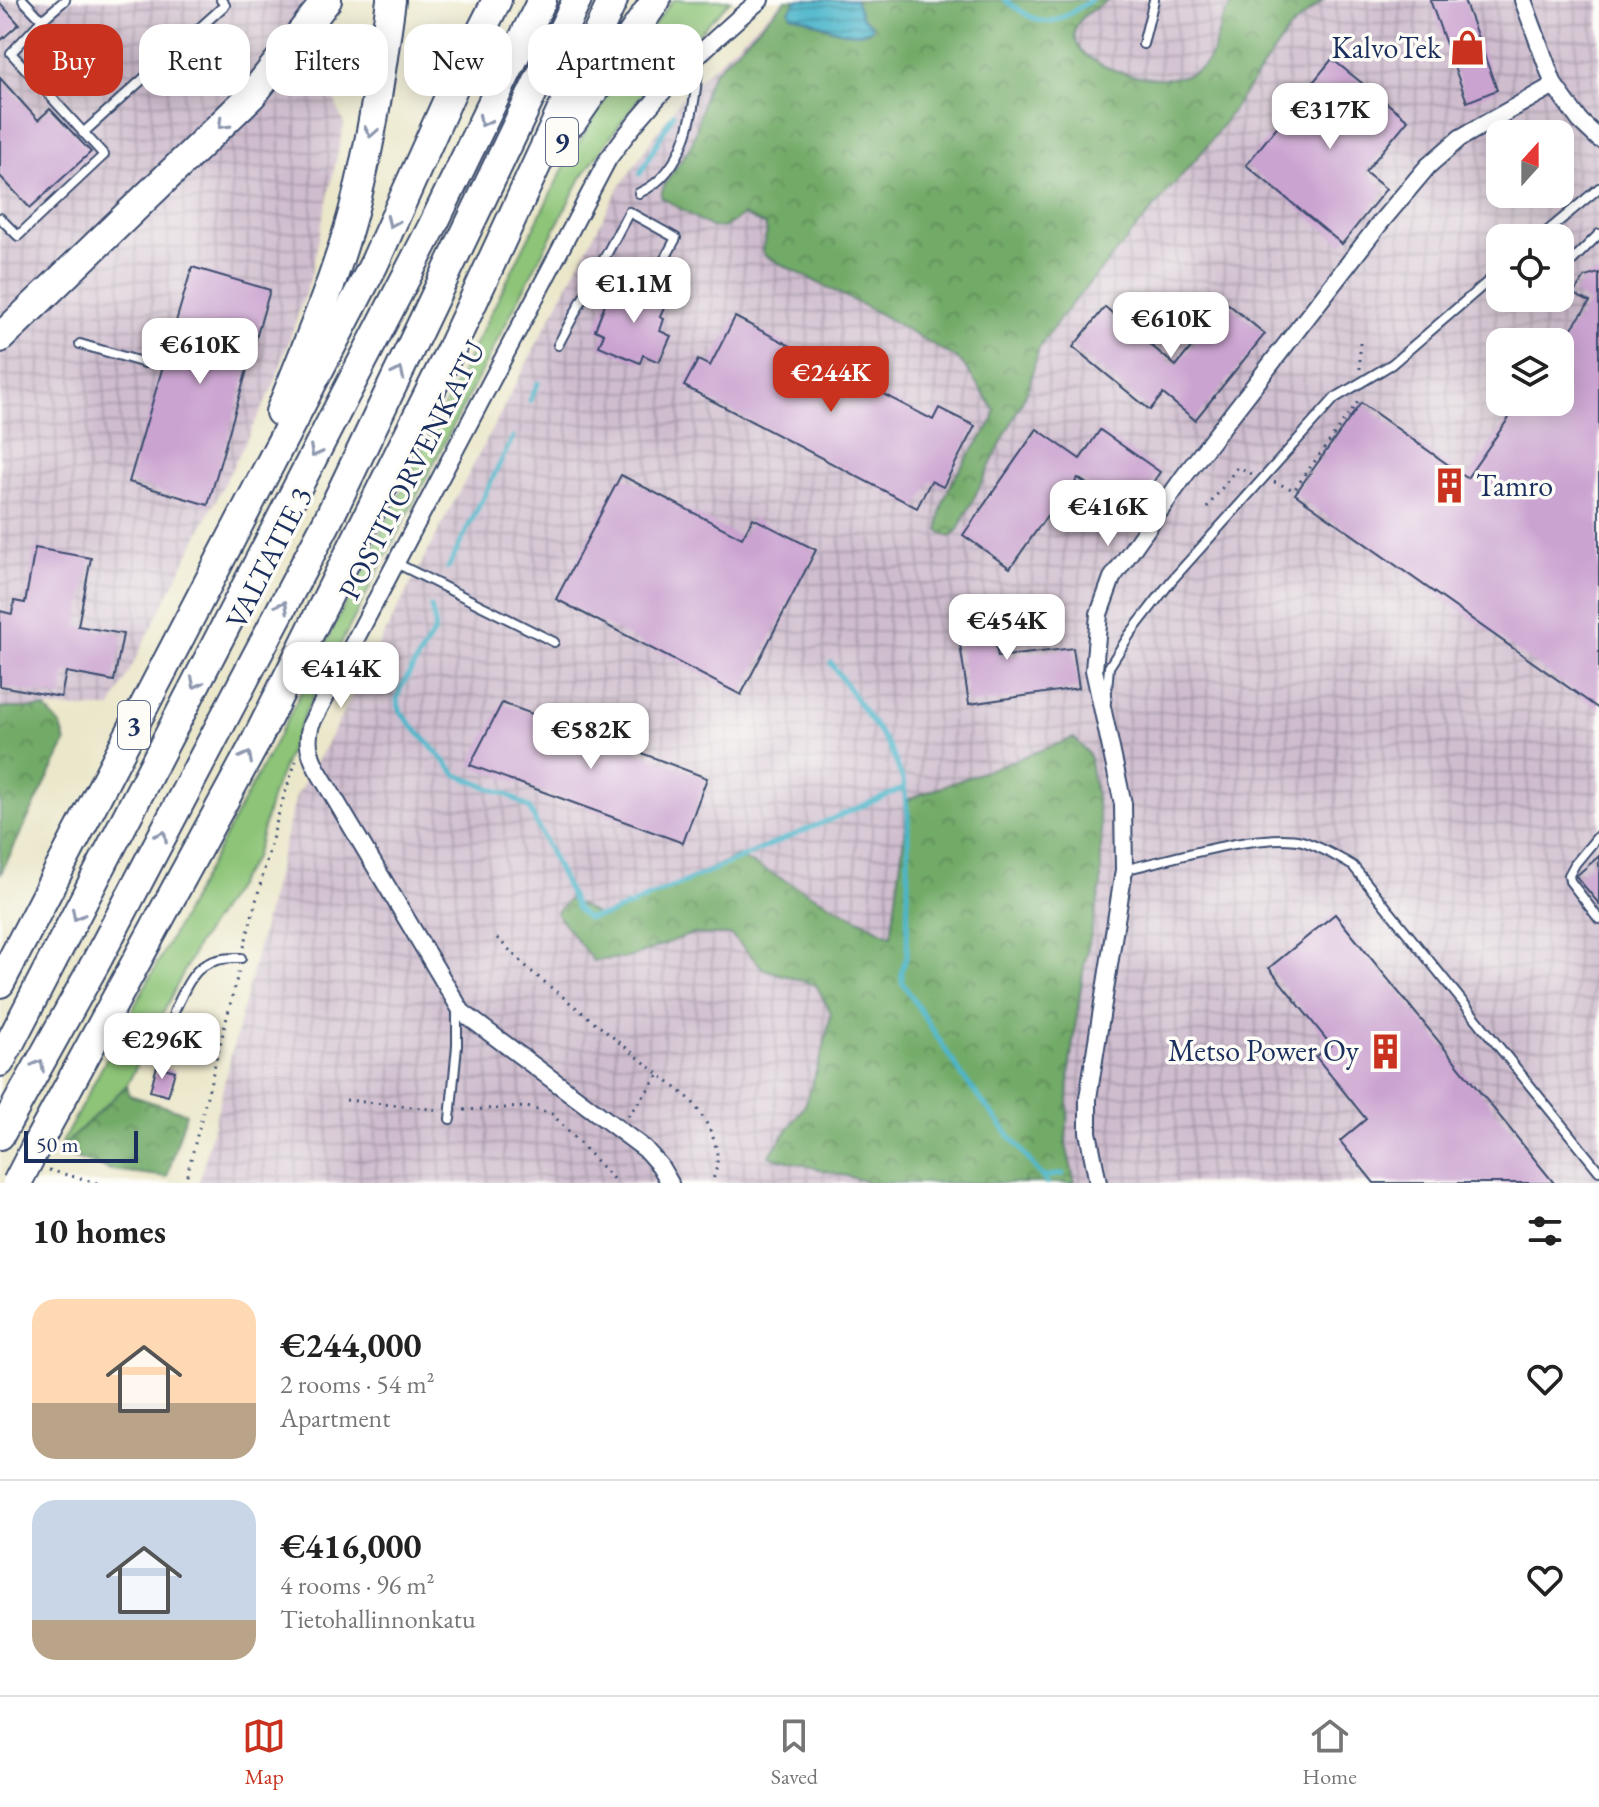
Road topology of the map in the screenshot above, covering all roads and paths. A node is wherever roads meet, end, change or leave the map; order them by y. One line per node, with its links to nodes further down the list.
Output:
1 (23, 0): 15 (lane)
2 (65, 0): 15 (lane)
3 (221, 0): 24 (lane)
4 (327, 0): 35 (highway, one-way to 35)
5 (391, 0): 39 (highway, one-way to 39)
6 (481, 0): 16 (highway)
7 (497, 0): 17 (highway, 3)
8 (542, 0): 51 (highway, VALTATIE 3, one-way to 51)
9 (577, 0): 56 (highway, VALTATIE 3, one-way to 9)
10 (613, 0): 34 (highway)
11 (656, 0): 34 (highway, 9)
12 (760, 0): 19 (street, POSTITORVENKATU)
13 (1154, 0): 18 (lane)
14 (1523, 0): 20 (street)
15 (42, 20): 24 (lane)
16 (472, 24)
17 (485, 24)
18 (1143, 44)
19 (703, 49)
20 (1554, 85): 25 (street); 42 (street)
21 (450, 96): 39 (highway, 3, one-way to 39)
22 (659, 96): 40 (street, POSTITORVENKATU)
23 (694, 96): 27 (lane)
24 (83, 133): 28 (lane)
25 (1599, 139)
26 (1599, 188): 29 (lane)
27 (639, 193)
28 (0, 218)
29 (1556, 224)
30 (1599, 234): 31 (lane)
31 (1574, 259)
32 (652, 283): 37 (lane)
33 (1486, 283): 42 (lane)
34 (478, 290): 58 (highway, one-way to 34, bridge)
35 (0, 338)
36 (80, 344): 38 (lane)
37 (558, 345)
38 (145, 363)
39 (256, 489): 48 (highway, 3)
40 (396, 563): 41 (lane); 49 (street, POSTITORVENKATU)
41 (554, 642)
42 (1105, 719): 44 (street)
43 (1599, 835): 45 (lane)
44 (1124, 870): 57 (lane); 62 (street)
45 (1599, 919)
46 (497, 938): 52 (path)
47 (241, 958): 50 (lane)
48 (0, 983)
49 (457, 1005): 54 (lane); 55 (street, POSTITORVENKATU)
50 (174, 1012)
51 (0, 1062)
52 (659, 1074): 55 (path); 61 (path)
53 (346, 1100): 54 (path)
54 (451, 1114): 59 (path)
55 (618, 1129): 60 (street, POSTITORVENKATU)
56 (0, 1134)
57 (1599, 1171)
58 (17, 1183)
59 (617, 1183)
60 (670, 1183)
61 (711, 1183)
62 (1098, 1183)

